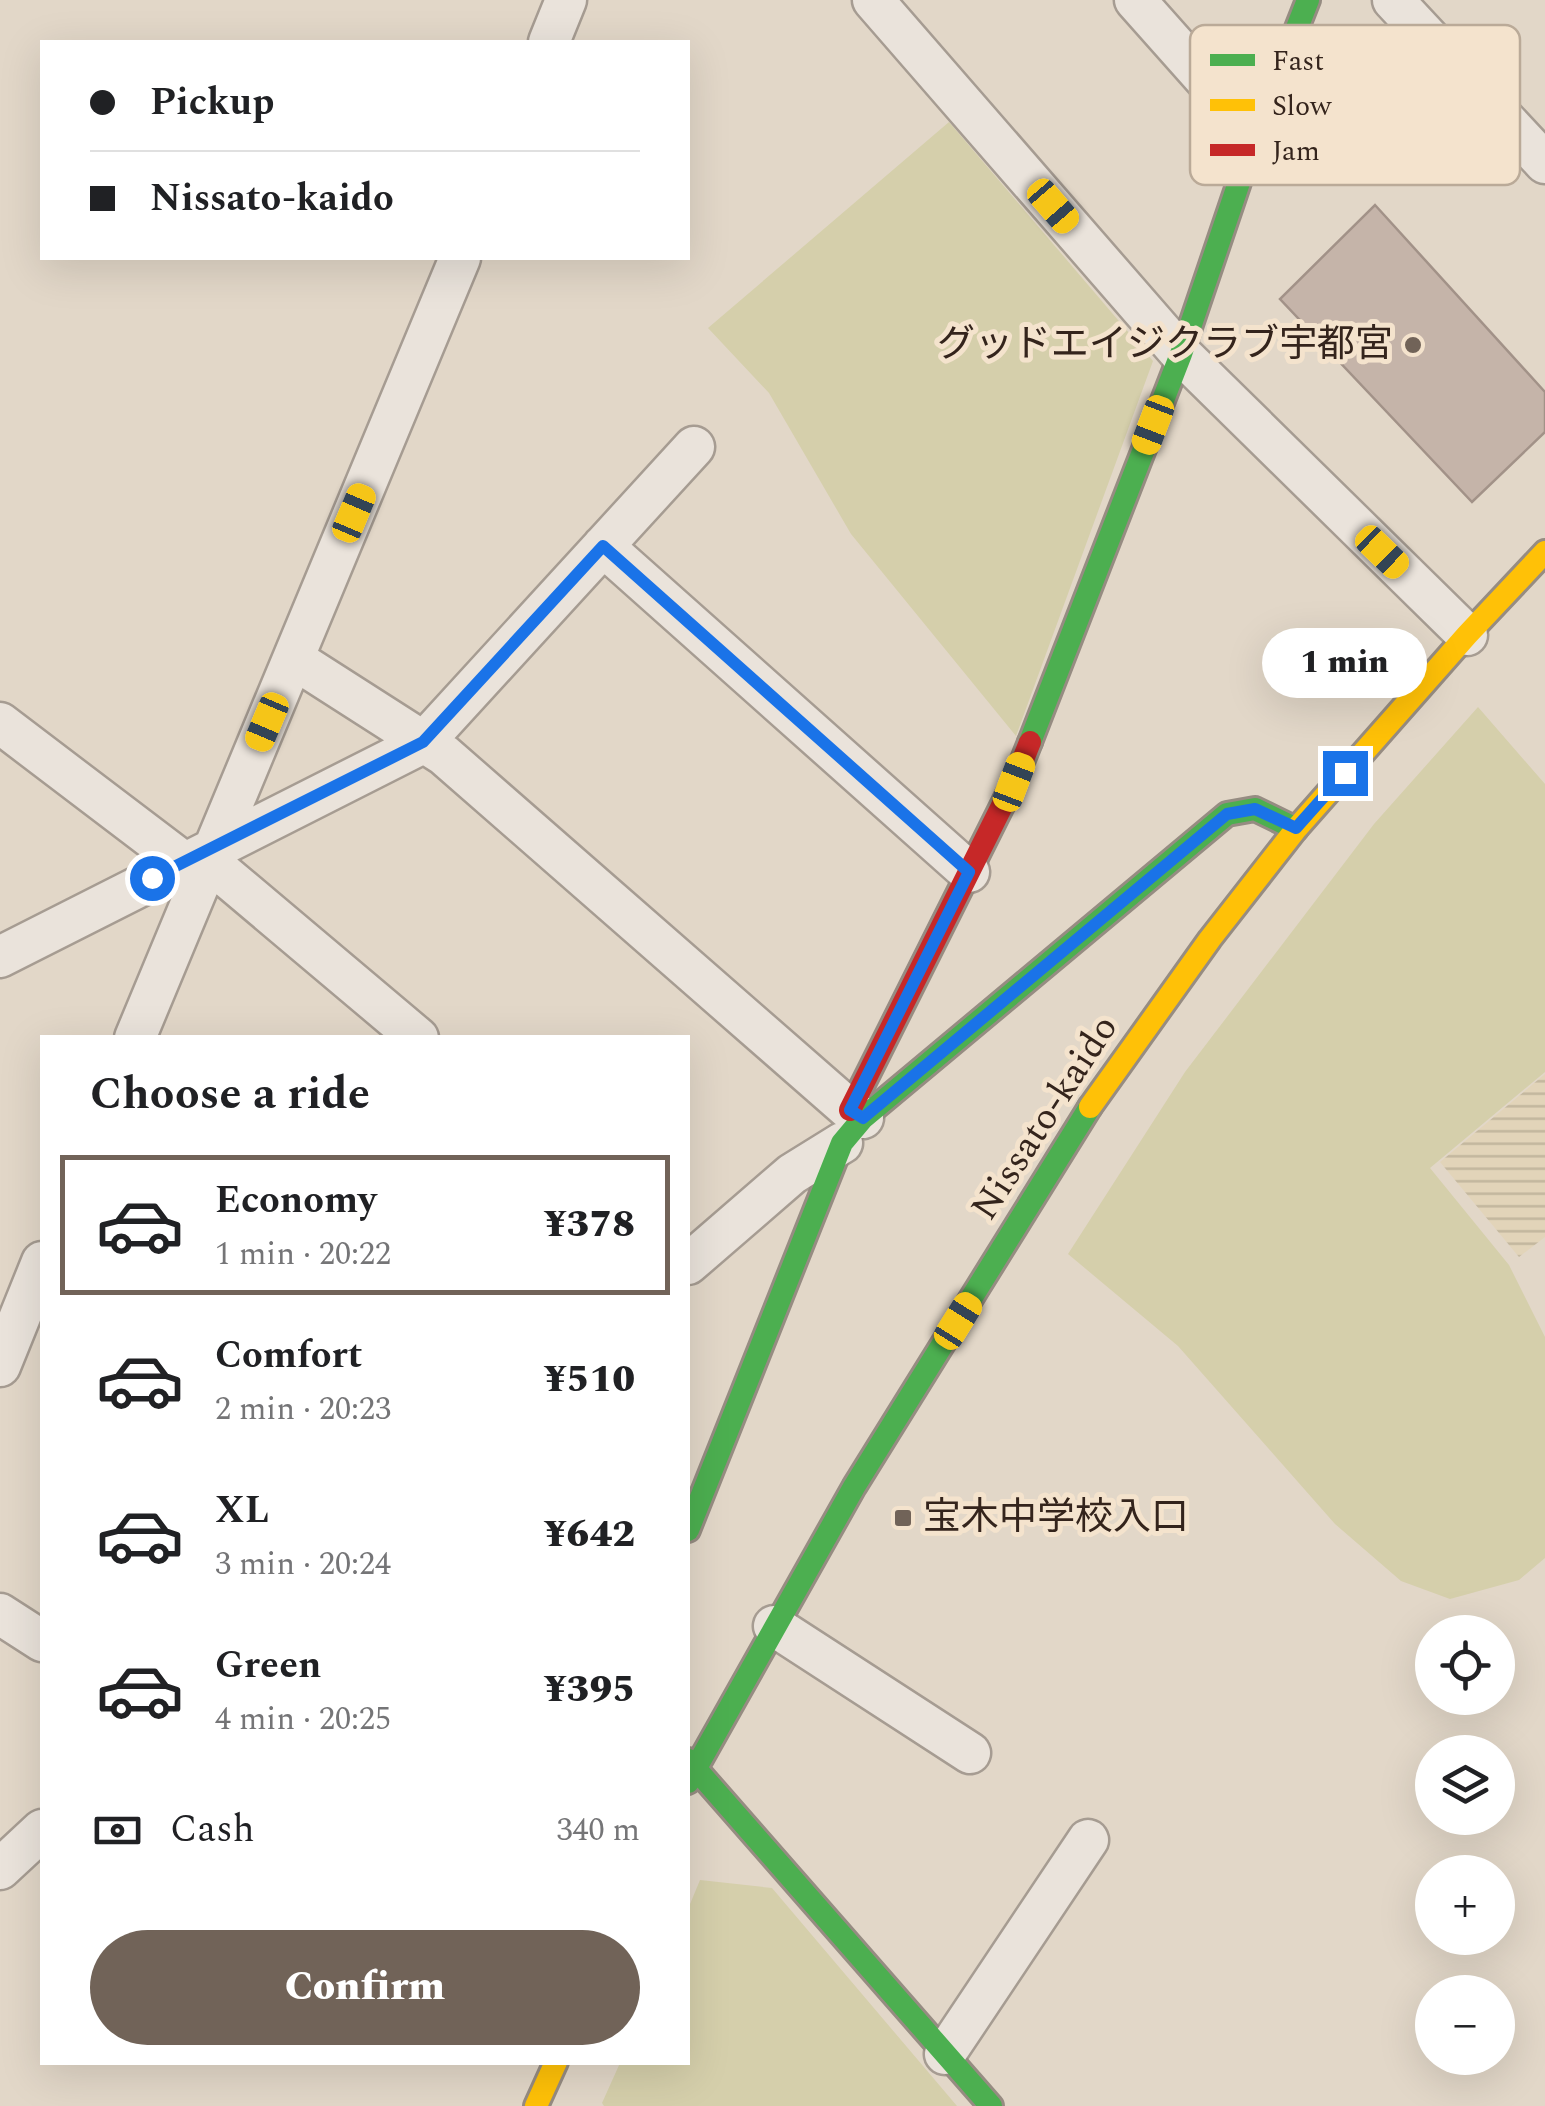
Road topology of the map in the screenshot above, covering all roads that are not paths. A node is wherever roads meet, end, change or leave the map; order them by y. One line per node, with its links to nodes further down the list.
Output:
1 (566, 0): 8 (street)
2 (873, 0): 14 (street)
3 (1135, 0): 9 (street)
4 (1308, 0): 6 (street)
5 (1393, 0): 7 (street)
6 (1298, 25)
7 (1416, 25)
8 (550, 40)
9 (1190, 61)
10 (1520, 135): 11 (street)
11 (1545, 162)
12 (1238, 185): 14 (street)
13 (459, 260): 19 (street)
14 (1181, 354): 18 (street); 24 (street)
15 (694, 447): 16 (street)
16 (603, 546): 21 (street); 24 (street)
17 (1545, 552): 18 (street, Nissato-kaido)
18 (1467, 635): 22 (street, Nissato-kaido)
19 (294, 659): 21 (street); 23 (street)
20 (0, 723): 23 (street)
21 (423, 742): 23 (street); 28 (street)
22 (1296, 828): 28 (street); 34 (street, Nissato-kaido)
23 (201, 857): 25 (street); 26 (street); 27 (street)
24 (969, 872): 28 (street)
25 (0, 957)
26 (136, 1035)
27 (414, 1035)
28 (852, 1124): 29 (street); 32 (street)
29 (690, 1262)
30 (40, 1267): 31 (street)
31 (0, 1366)
32 (690, 1525)
33 (0, 1614): 35 (street)
34 (774, 1626): 36 (street); 37 (street, Nissato-kaido)
35 (40, 1640)
36 (970, 1754)
37 (690, 1770): 41 (street)
38 (40, 1832): 40 (street)
39 (1088, 1840): 41 (street)
40 (0, 1869)
41 (945, 2054): 42 (street)
42 (991, 2106)

